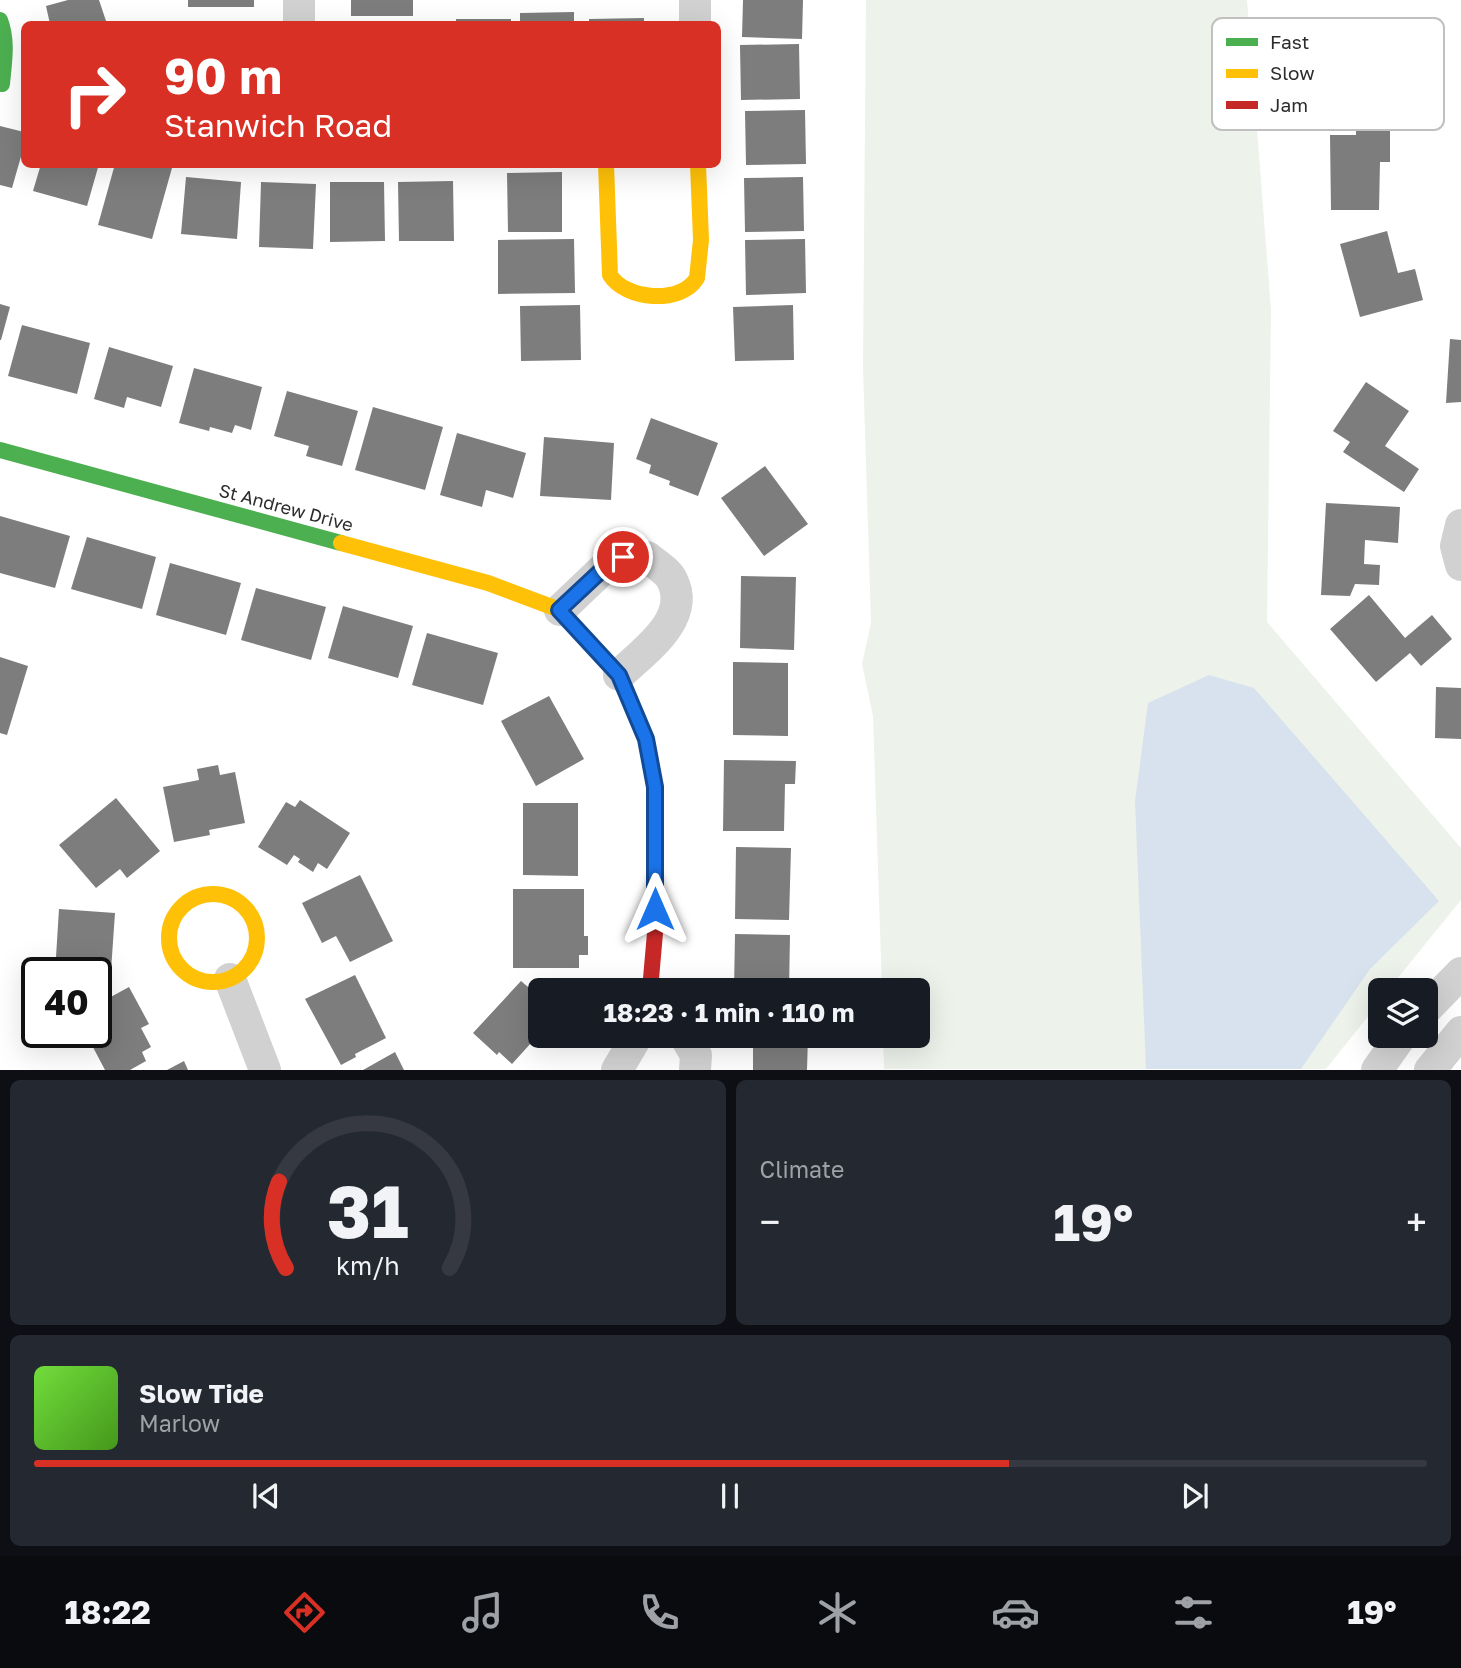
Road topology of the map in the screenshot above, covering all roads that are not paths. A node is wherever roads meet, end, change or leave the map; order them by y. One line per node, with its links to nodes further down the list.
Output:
1 (299, 0): 4 (street)
2 (695, 0): 5 (street)
3 (0, 19): 6 (street)
4 (299, 21)
5 (695, 21)
6 (9, 85)
7 (606, 168): 8 (street)
8 (698, 168)
9 (0, 450): 12 (street, St Andrew Drive)
10 (1461, 525): 11 (street)
11 (1461, 565)
12 (559, 610): 13 (street); 13 (street)
13 (619, 675): 15 (street)
14 (1461, 973): 17 (street)
15 (651, 978)
16 (230, 979): 16 (street); 22 (street)
17 (1438, 997)
18 (1461, 1032): 26 (street)
19 (630, 1048): 23 (street)
20 (692, 1048): 24 (street)
21 (1392, 1048): 25 (street)
22 (265, 1069)
23 (617, 1069)
24 (695, 1069)
25 (1377, 1069)
26 (1430, 1069)

